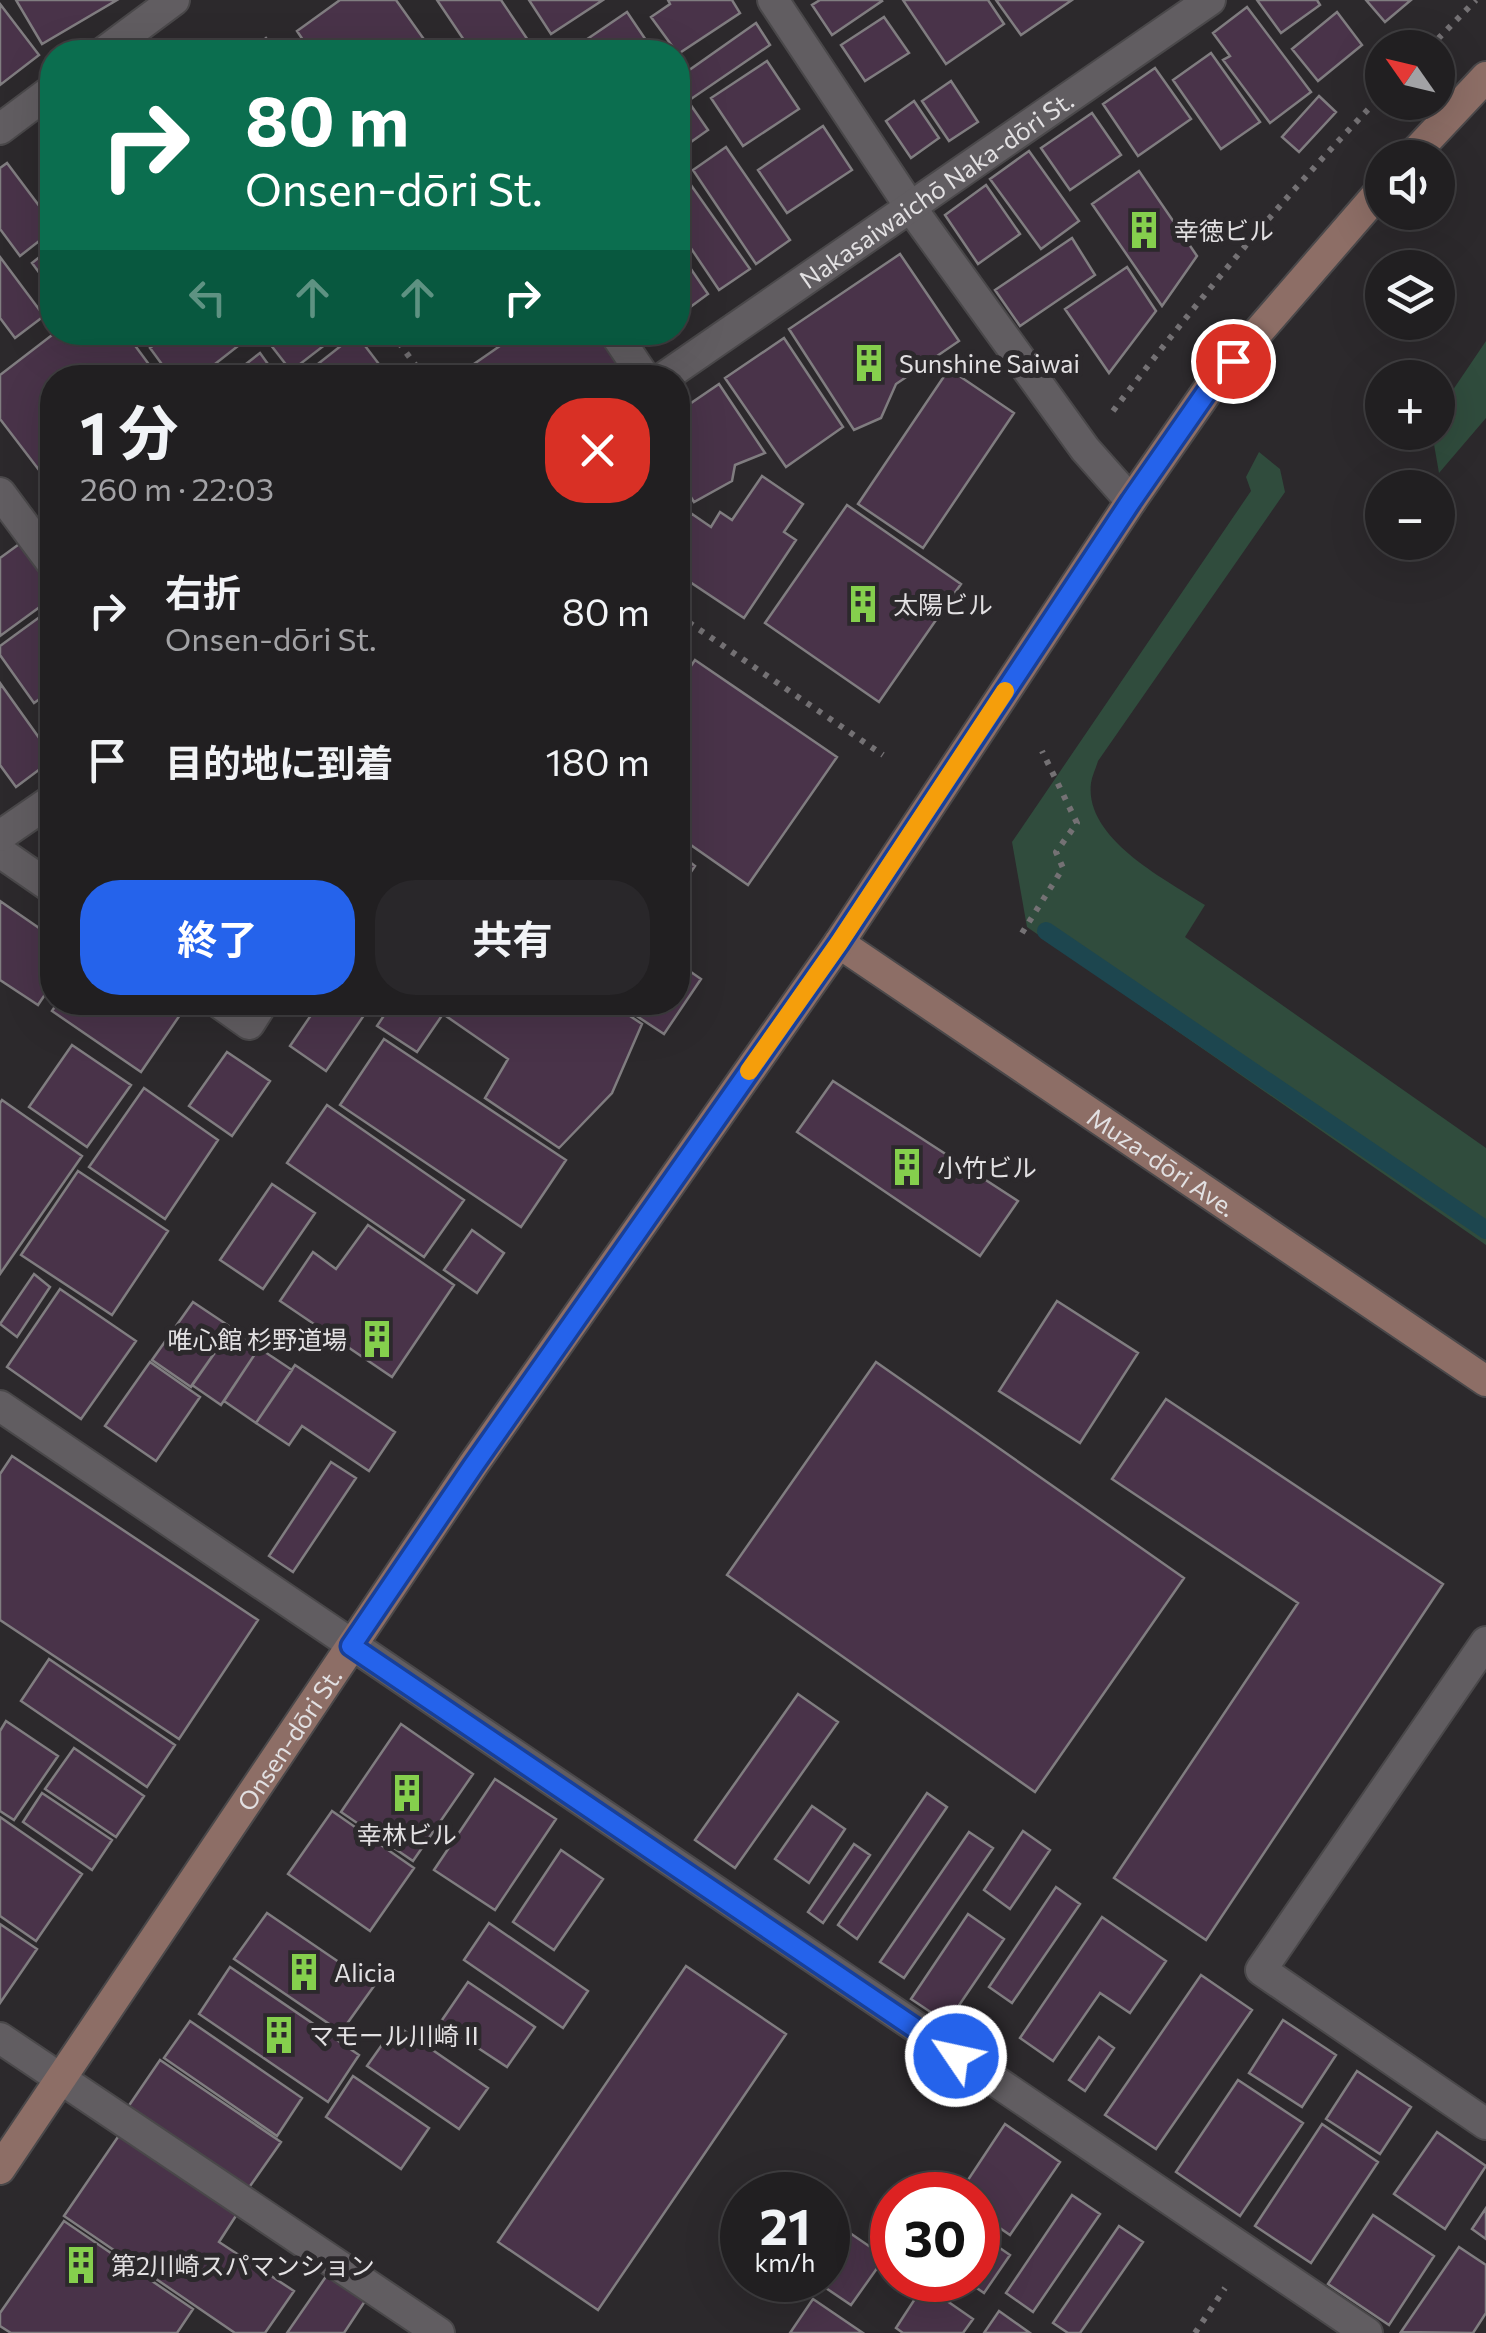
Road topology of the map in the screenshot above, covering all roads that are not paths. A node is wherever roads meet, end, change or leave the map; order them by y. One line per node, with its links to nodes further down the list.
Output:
1 (773, 0): 9 (street)
2 (1210, 0): 9 (street, Nakasaiwaichō Naka-dōri St.)
3 (170, 1): 4 (street)
4 (120, 40)
5 (1486, 77): 8 (street)
6 (40, 99): 7 (street)
7 (0, 129)
8 (1427, 140)
9 (911, 208): 11 (street, Nakasaiwaichō Naka-dōri St.); 13 (street)
10 (1365, 209): 13 (street, Onsen-dōri St.)
11 (682, 365)
12 (0, 493): 14 (street)
13 (1131, 501): 19 (street, Onsen-dōri St.)
14 (40, 547)
15 (40, 808): 16 (street)
16 (0, 836)
17 (0, 852): 18 (street)
18 (40, 880)
19 (839, 943): 22 (street, Muza-dōri Ave.); 25 (street, Onsen-dōri St.)
20 (236, 1015): 21 (street)
21 (255, 1015)
22 (1486, 1381)
23 (0, 1406): 25 (street)
24 (1486, 1642): 28 (street)
25 (351, 1646): 27 (street, Onsen-dōri St.); 31 (street)
26 (0, 2038): 27 (street)
27 (61, 2080): 29 (street, Onsen-dōri St.); 30 (street)
28 (1486, 2124)
29 (0, 2169)
30 (438, 2333)
31 (1368, 2333)

